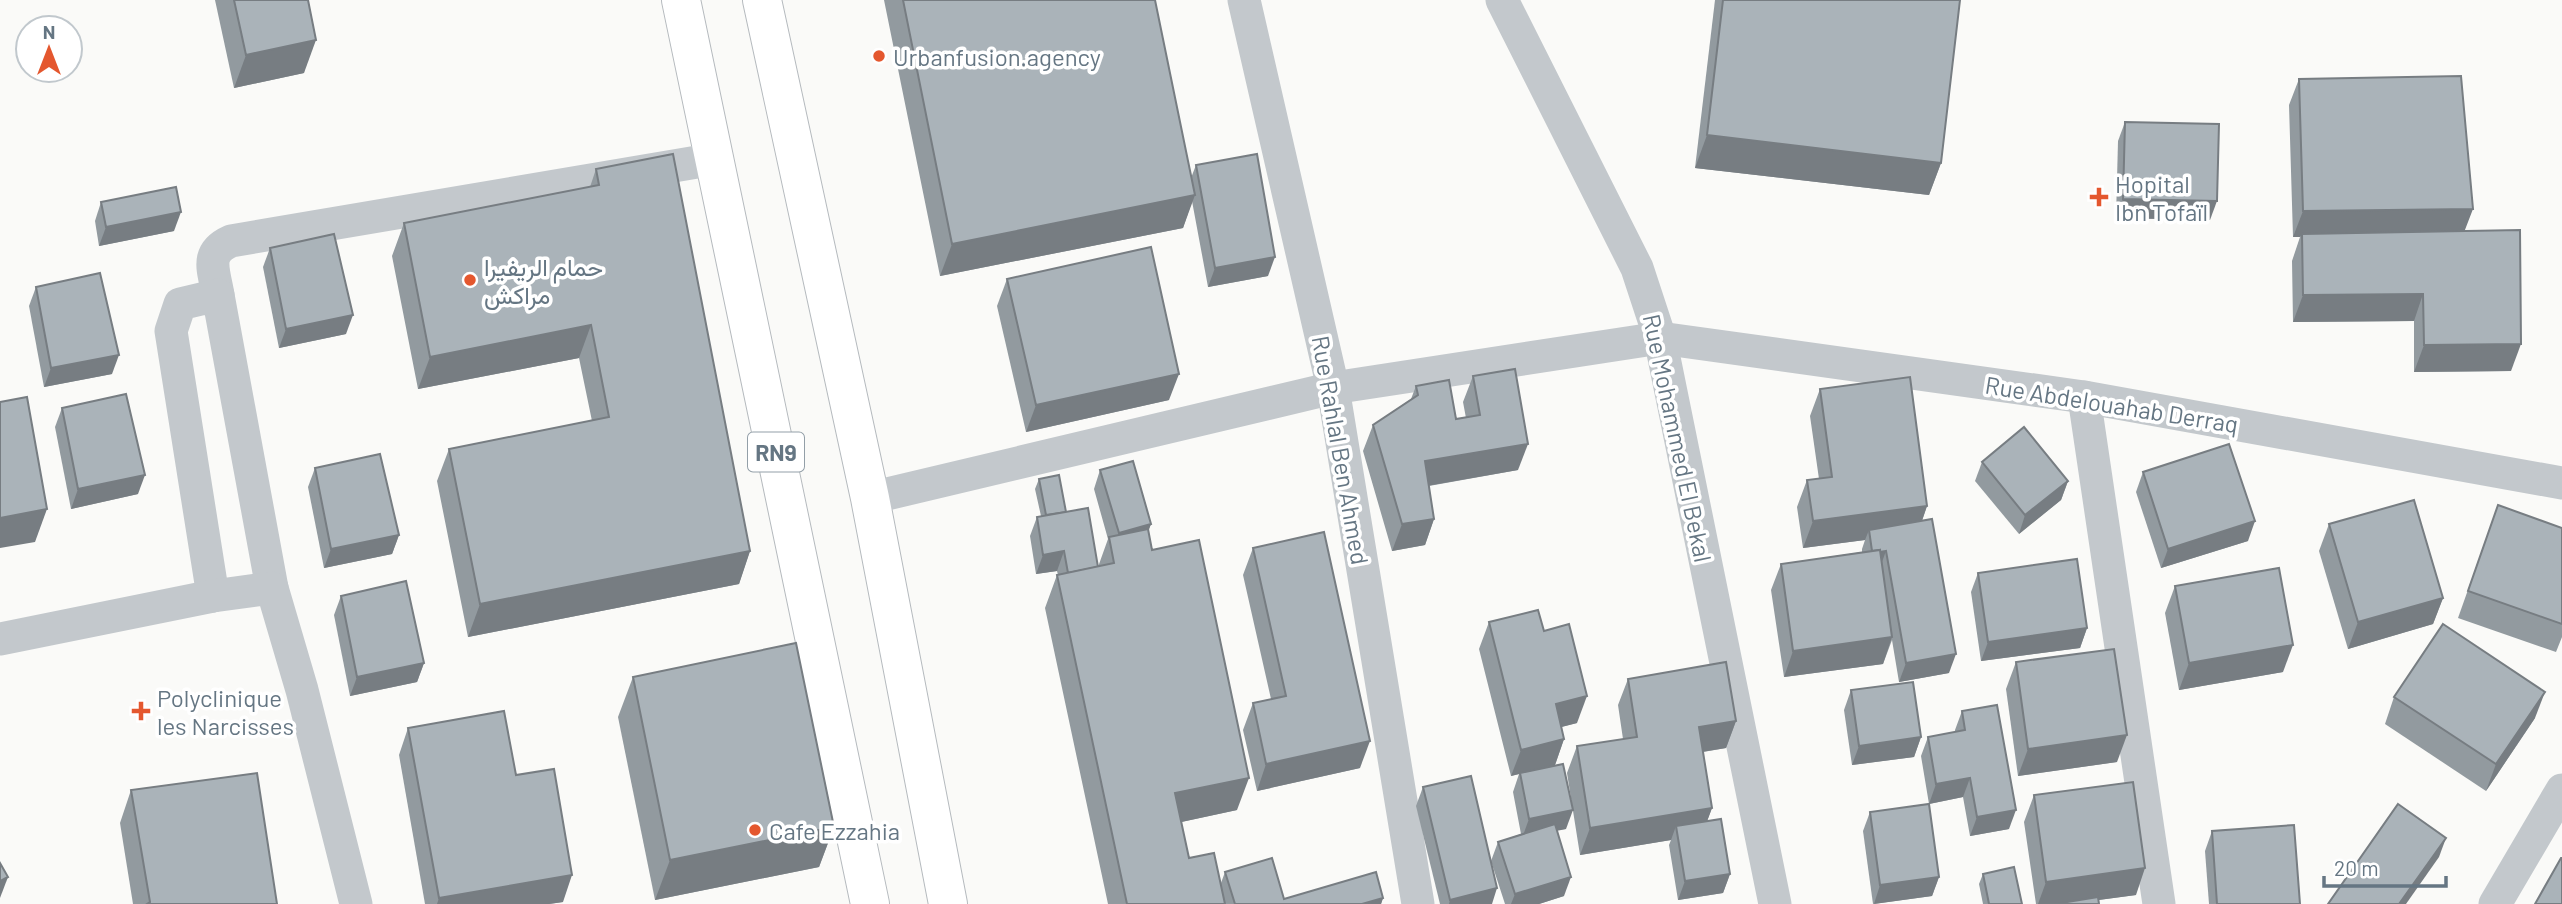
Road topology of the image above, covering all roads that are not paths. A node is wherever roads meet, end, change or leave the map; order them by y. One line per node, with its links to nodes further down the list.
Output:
1 (681, 0): 5 (main road, RN9)
2 (762, 0): 11 (main road)
3 (1244, 0): 8 (street, Rue Rahlal Ben Ahmed)
4 (1502, 0): 7 (street, Rue Mohammed El Bekal)
5 (715, 159): 6 (street); 17 (main road, RN9)
6 (218, 295): 12 (street); 13 (street)
7 (1660, 338): 8 (street, Rue Abdelouahab Derraq); 9 (street, Rue Abdelouahab Derraq); 20 (street, Rue Mohammed El Bekal)
8 (1333, 388): 11 (street, Rue Abdelouahab Derraq); 19 (street, Rue Rahlal Ben Ahmed)
9 (2084, 397): 10 (street, Rue Abdelouahab Derraq); 21 (street)
10 (2562, 483)
11 (870, 498): 18 (main road)
12 (272, 588): 13 (street); 16 (street)
13 (213, 596): 14 (street)
14 (0, 639)
15 (2562, 790): 22 (street)
16 (356, 904)
17 (870, 904)
18 (948, 904)
19 (1418, 904)
20 (1775, 904)
21 (2159, 904)
22 (2495, 904)

